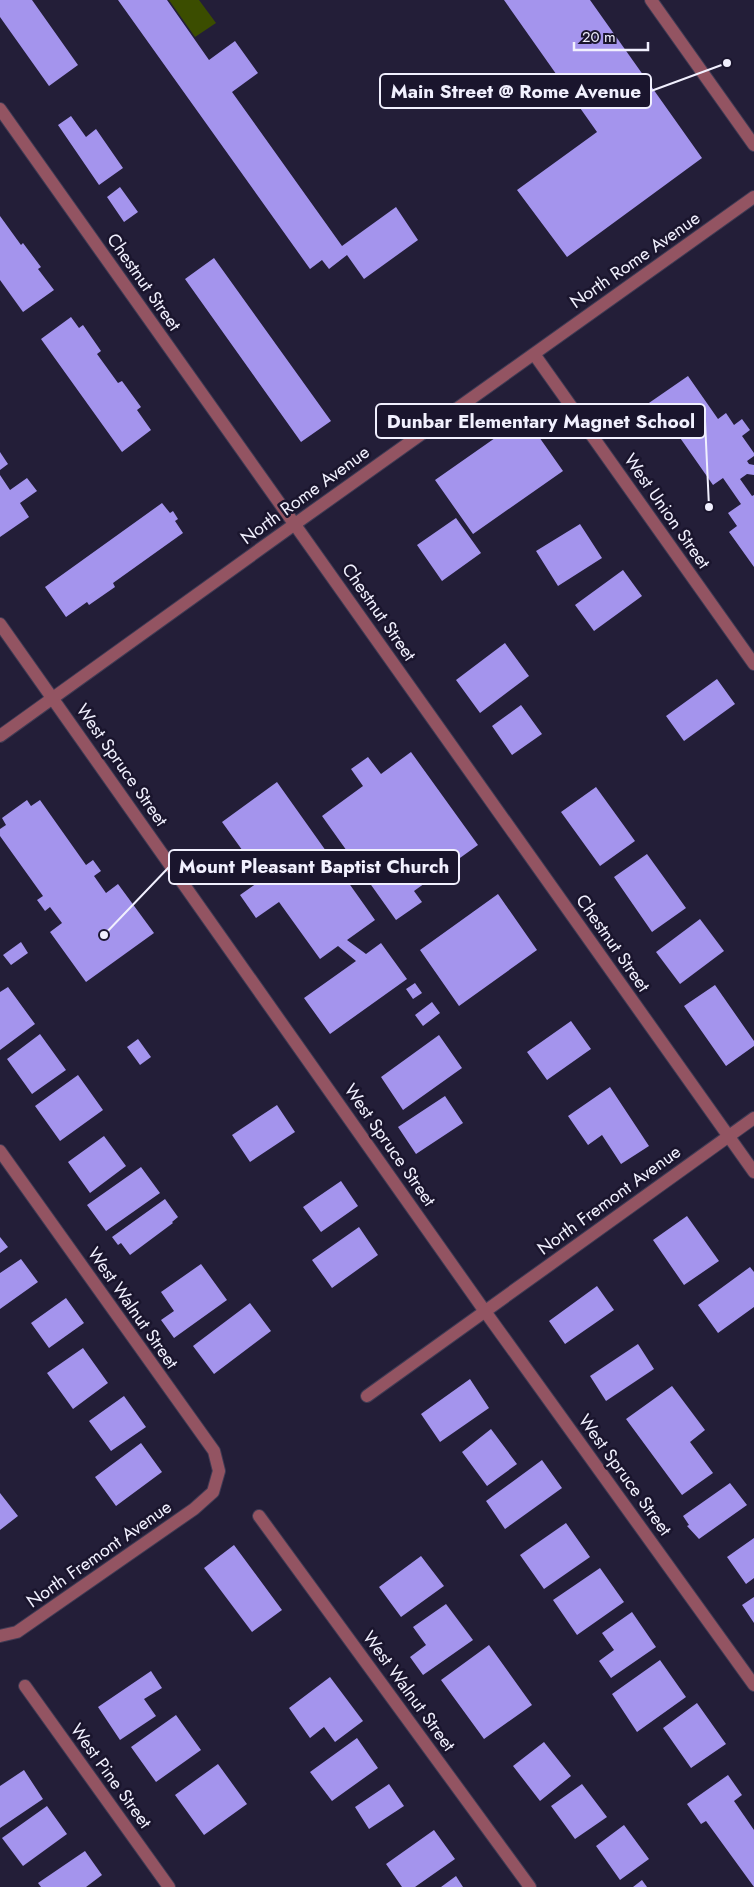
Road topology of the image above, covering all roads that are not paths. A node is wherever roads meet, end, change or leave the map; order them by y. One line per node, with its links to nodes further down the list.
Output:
1 (651, 0): 3 (street)
2 (0, 109): 6 (street, Chestnut Street)
3 (754, 145)
4 (754, 197): 5 (street, North Rome Avenue)
5 (534, 354): 6 (street, North Rome Avenue); 8 (street, West Union Street)
6 (295, 524): 9 (street, North Rome Avenue); 12 (street, Chestnut Street)
7 (0, 624): 9 (street, West Spruce Street)
8 (754, 664)
9 (54, 698): 10 (street, North Rome Avenue); 15 (street, West Spruce Street)
10 (0, 736)
11 (754, 1118): 12 (street, North Fremont Avenue)
12 (728, 1136): 14 (street, Chestnut Street); 15 (street, North Fremont Avenue)
13 (0, 1151): 17 (street, West Walnut Street)
14 (754, 1172)
15 (484, 1310): 16 (street, North Fremont Avenue); 20 (street, West Spruce Street)
16 (366, 1396)
17 (213, 1492): 19 (street, North Fremont Avenue)
18 (259, 1516): 23 (street, West Walnut Street)
19 (0, 1636)
20 (754, 1685)
21 (25, 1686): 22 (street, West Pine Street)
22 (168, 1887)
23 (530, 1887)

